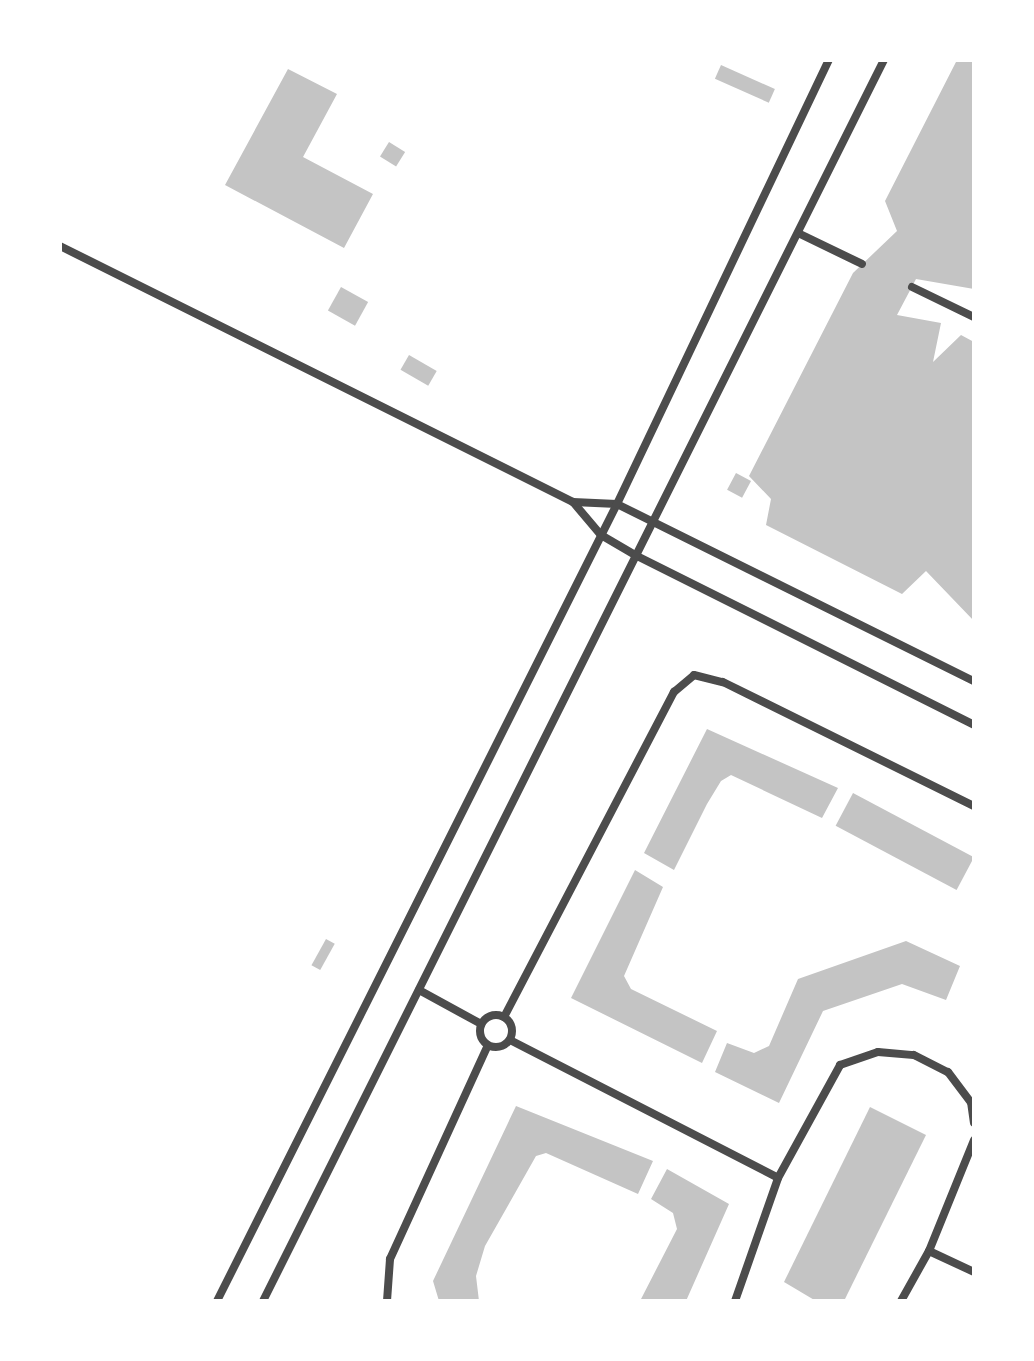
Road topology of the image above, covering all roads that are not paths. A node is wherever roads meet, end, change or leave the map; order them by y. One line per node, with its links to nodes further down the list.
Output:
1 (829, 60): 9 (street)
2 (884, 60): 3 (street)
3 (798, 233): 5 (street); 10 (street)
4 (60, 246): 8 (street)
5 (862, 264)
6 (912, 287): 7 (street)
7 (974, 317)
8 (573, 502): 9 (street); 11 (street)
9 (617, 504): 10 (street); 11 (street)
10 (653, 521): 12 (street); 13 (street)
11 (601, 535): 12 (street); 26 (street)
12 (637, 556): 14 (street); 16 (street)
13 (974, 681)
14 (974, 725)
15 (974, 806): 17 (street)
16 (419, 990): 18 (street); 27 (street)
17 (504, 1017): 18 (street); 19 (street)
18 (481, 1024): 20 (street)
19 (510, 1040): 20 (street); 23 (street)
20 (488, 1045): 28 (street)
21 (974, 1123): 23 (street)
22 (974, 1140): 24 (street)
23 (778, 1178): 29 (street)
24 (929, 1251): 25 (street); 30 (street)
25 (974, 1272)
26 (217, 1301)
27 (263, 1301)
28 (387, 1301)
29 (735, 1301)
30 (901, 1301)

